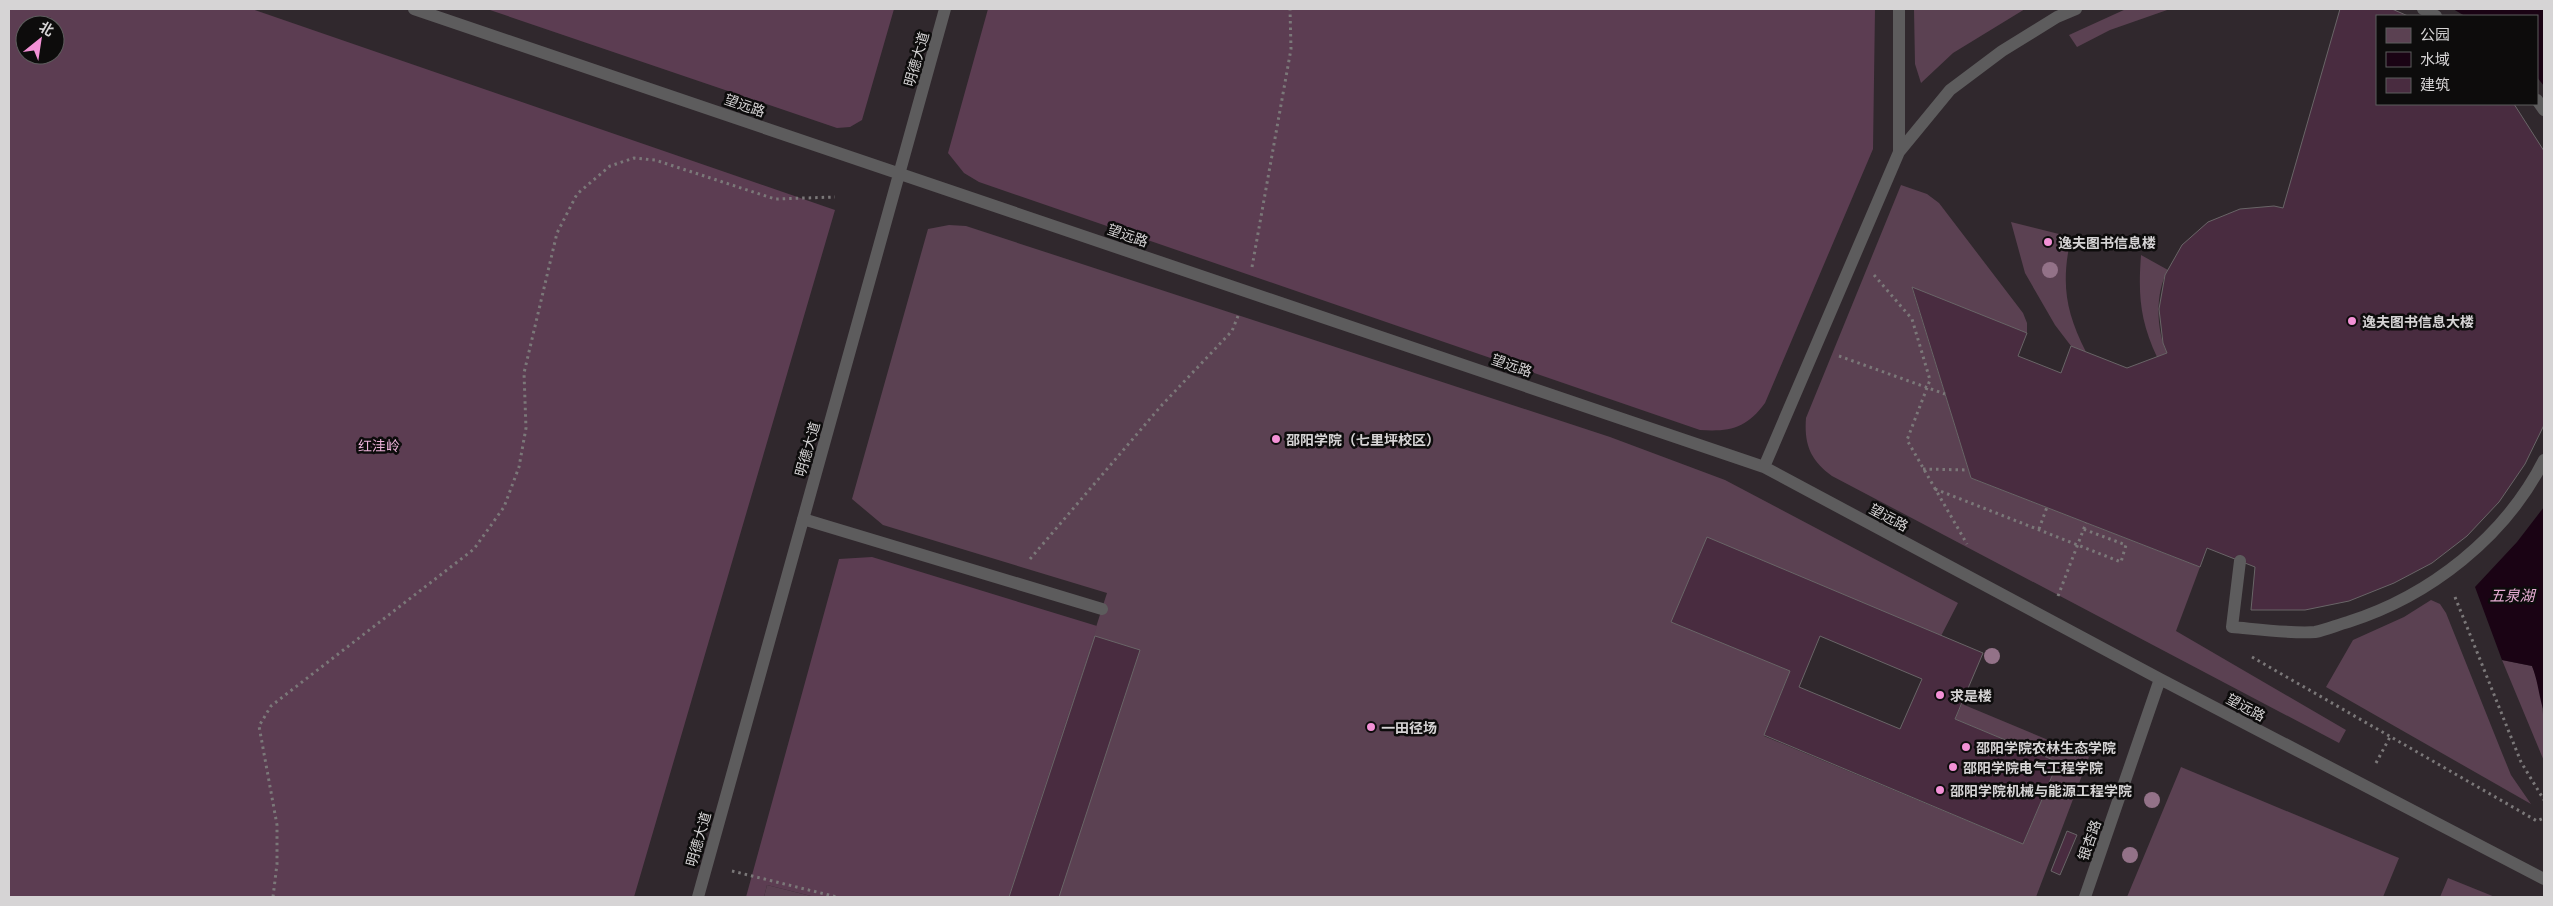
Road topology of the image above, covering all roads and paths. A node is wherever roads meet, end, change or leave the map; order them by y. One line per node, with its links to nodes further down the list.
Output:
1 (414, 9): 9 (lane, 望远路)
2 (945, 9): 9 (lane, 明德大道)
3 (1290, 9): 12 (path)
4 (1898, 9): 8 (lane)
5 (2076, 9): 8 (lane)
6 (2423, 9): 7 (lane)
7 (2434, 15)
8 (1898, 152): 13 (lane)
9 (899, 174): 12 (lane, 望远路); 22 (lane, 明德大道)
10 (835, 197): 39 (path)
11 (1868, 267): 14 (path)
12 (1248, 292): 17 (lane, 望远路); 30 (path)
13 (1815, 348): 14 (path); 17 (lane)
14 (1928, 388): 15 (path); 18 (path)
15 (1945, 394)
16 (2544, 460): 29 (lane)
17 (1764, 467): 32 (lane, 望远路)
18 (1923, 469): 19 (path); 20 (path)
19 (1968, 470)
20 (1934, 488): 25 (path); 27 (path)
21 (2047, 507): 25 (path)
22 (803, 519): 30 (lane); 37 (lane, 明德大道)
23 (2086, 522): 24 (path)
24 (2083, 528): 26 (path); 26 (path)
25 (2039, 529): 26 (path)
26 (2077, 545): 32 (path)
27 (1970, 548)
28 (2240, 561): 29 (lane)
29 (2446, 573): 35 (path)
30 (1011, 581): 31 (lane)
31 (1102, 609)
32 (2049, 620): 34 (lane, 望远路)
33 (2249, 655): 36 (path)
34 (2160, 679): 38 (lane, 望远路); 42 (lane, 银杏路)
35 (2544, 800)
36 (2544, 818)
37 (707, 864): 40 (lane, 明德大道); 41 (path)
38 (2544, 879)
39 (273, 897)
40 (698, 897)
41 (837, 897)
42 (2085, 897)

